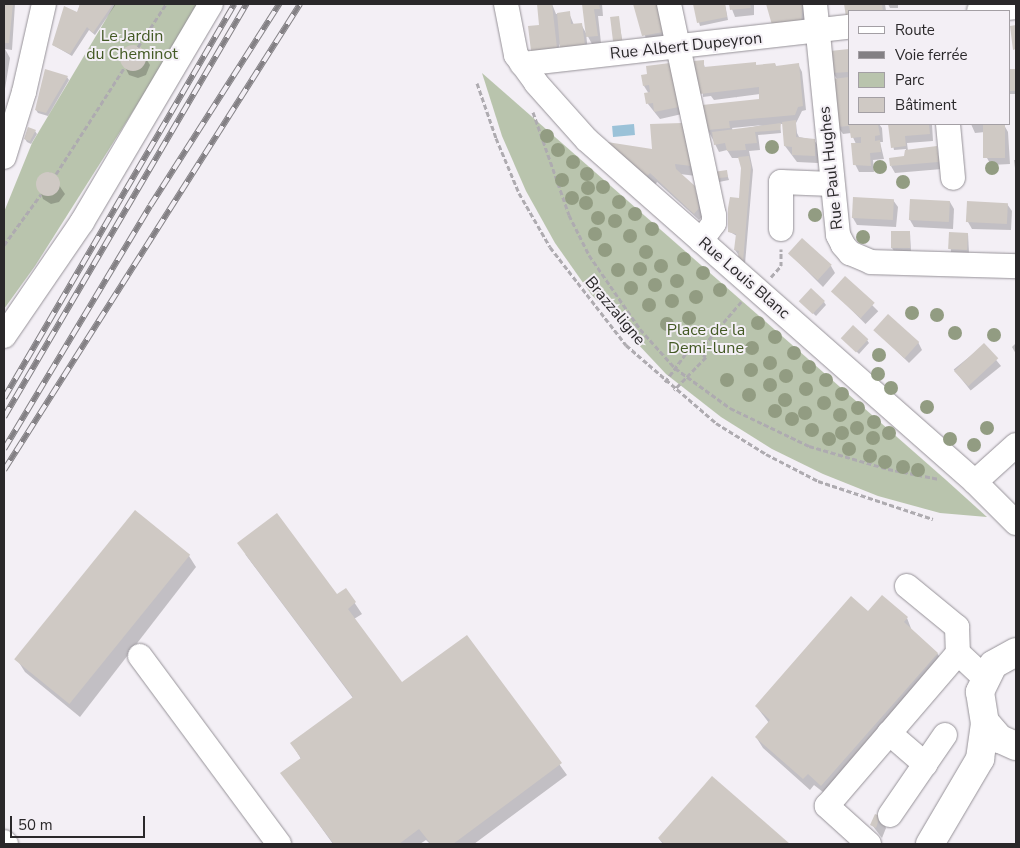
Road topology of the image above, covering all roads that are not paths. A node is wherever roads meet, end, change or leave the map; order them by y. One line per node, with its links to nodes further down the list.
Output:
1 (44, 4): 13 (street)
2 (211, 4): 20 (street)
3 (506, 4): 11 (street, Rue Louis Blanc)
4 (669, 4): 10 (street)
5 (815, 4): 9 (street, Rue Paul Hughes)
6 (1016, 6): 7 (street)
7 (986, 10)
8 (848, 27): 9 (street, Rue Albert Dupeyron)
9 (817, 31): 10 (street, Rue Albert Dupeyron); 16 (street, Rue Paul Hughes)
10 (678, 46): 11 (street, Rue Albert Dupeyron); 18 (street)
11 (522, 64): 18 (street, Rue Louis Blanc)
12 (948, 125): 15 (street)
13 (8, 128): 14 (street)
14 (4, 157)
15 (953, 178)
16 (832, 184): 17 (street); 19 (street, Rue Paul Hughes)
17 (781, 228)
18 (701, 240): 22 (street, Rue Louis Blanc)
19 (1016, 266)
20 (4, 336)
21 (1016, 445): 22 (street)
22 (968, 475): 23 (street, Rue Louis Blanc)
23 (1016, 523)
24 (907, 586): 26 (street)
25 (1016, 652): 28 (main road)
26 (958, 653): 28 (street); 30 (street)
27 (140, 656): 36 (street)
28 (984, 677): 29 (main road)
29 (985, 722): 32 (main road); 38 (main road)
30 (889, 733): 34 (street); 37 (street)
31 (946, 735): 34 (street)
32 (1016, 746)
33 (1016, 751): 39 (main road)
34 (925, 764): 35 (street)
35 (890, 815)
36 (279, 844)
37 (869, 844)
38 (930, 844)
39 (949, 844)

